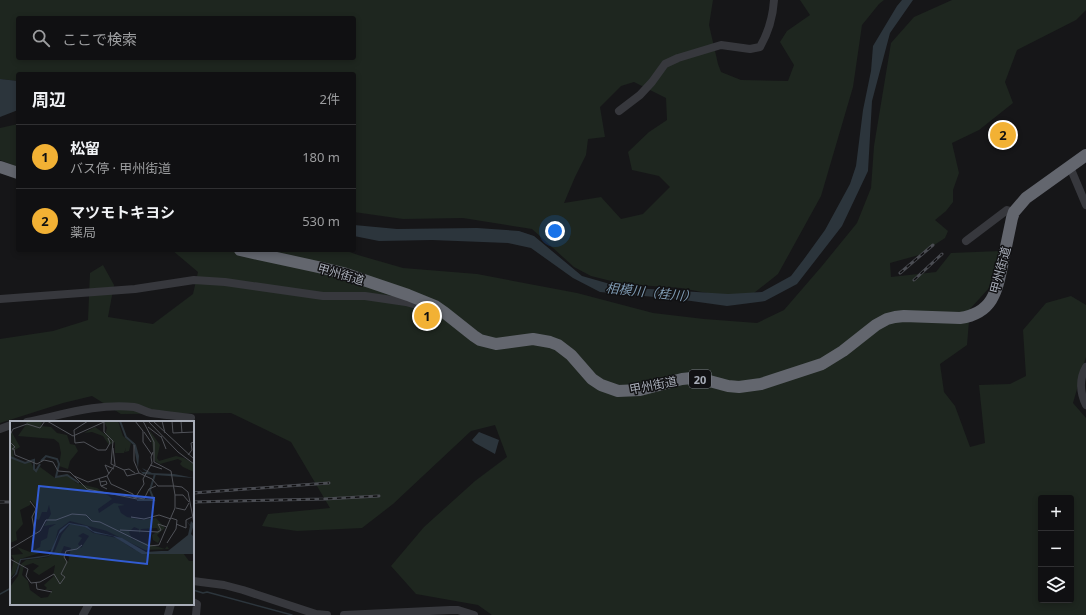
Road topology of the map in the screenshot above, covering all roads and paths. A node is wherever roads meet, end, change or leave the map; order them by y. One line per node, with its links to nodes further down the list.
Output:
1 (774, 0): 2 (street)
2 (620, 111)
3 (1086, 155): 5 (highway, 甲州街道 / 20)
4 (0, 167): 6 (highway)
5 (1070, 167): 7 (street); 8 (highway, 甲州街道 / 20)
6 (16, 172)
7 (1086, 205)
8 (1014, 212): 9 (street); 12 (highway, 甲州街道 / 20)
9 (966, 241)
10 (250, 252): 12 (highway, 甲州街道 / 20)
11 (0, 299): 12 (street)
12 (434, 306)
13 (1086, 368): 14 (street)
14 (1086, 405)
15 (191, 418): 16 (street)
16 (31, 421)
17 (10, 425): 18 (street)
18 (0, 429)
19 (194, 581): 27 (street)
20 (194, 602): 26 (street)
21 (88, 605): 24 (street)
22 (171, 605): 25 (street)
23 (369, 614): 28 (street); 29 (street)
24 (83, 615)
25 (168, 615)
26 (196, 615)
27 (327, 615)
28 (344, 615)
29 (474, 615)

